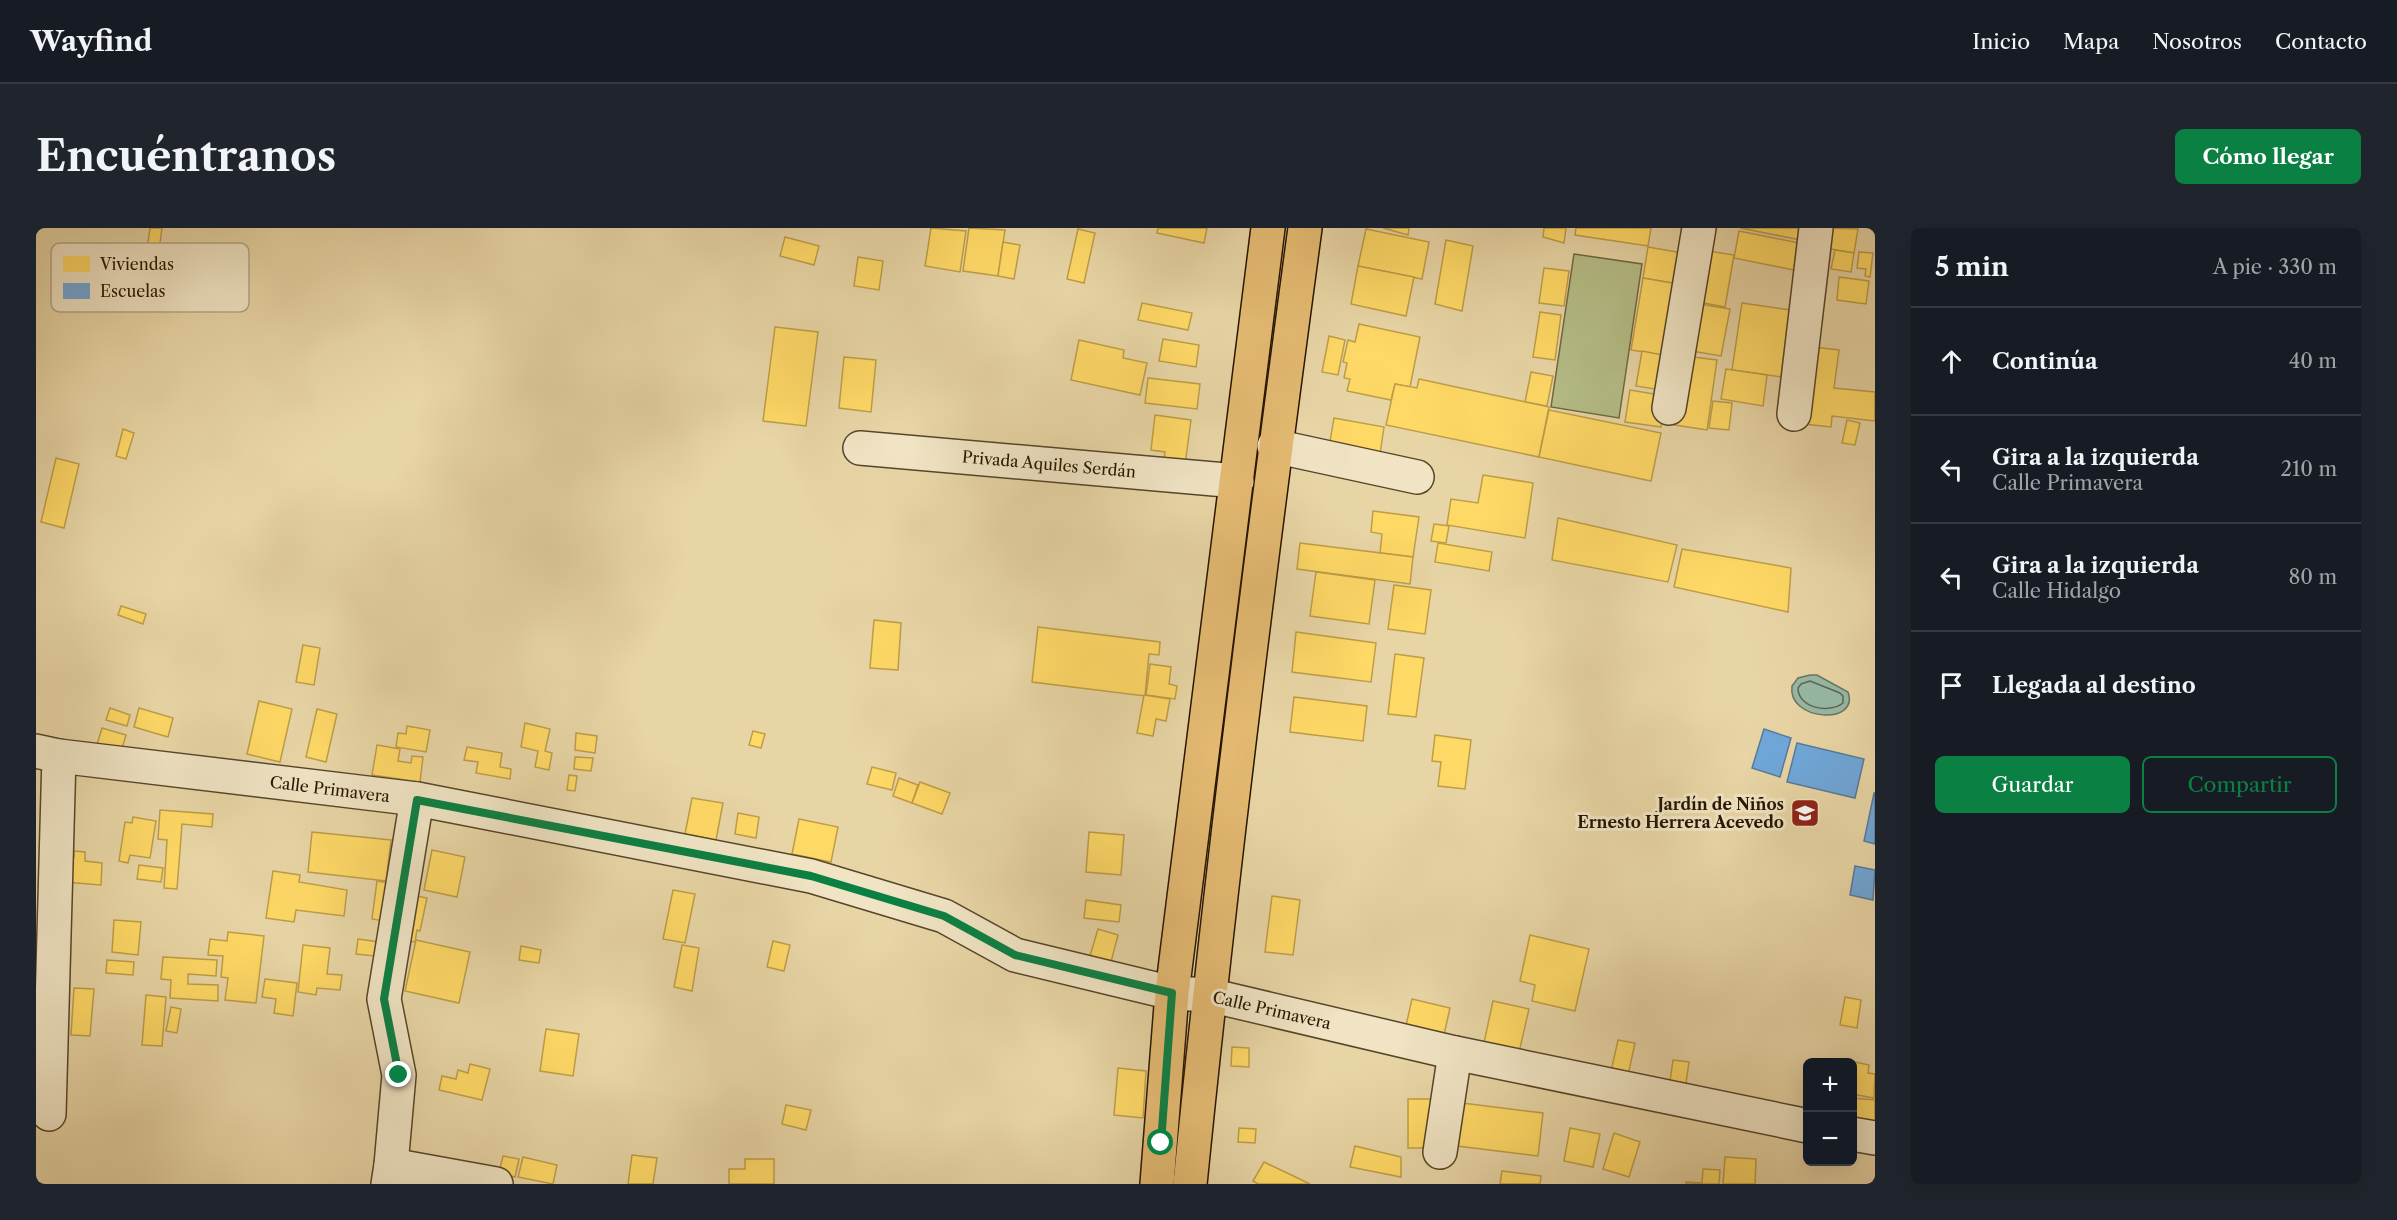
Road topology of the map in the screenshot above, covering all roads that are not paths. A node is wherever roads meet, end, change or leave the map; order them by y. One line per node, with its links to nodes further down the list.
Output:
1 (1268, 228): 5 (main road)
2 (1305, 228): 6 (main road)
3 (1699, 228): 7 (street)
4 (1816, 228): 8 (street)
5 (1251, 357): 6 (street); 12 (main road)
6 (1286, 366): 9 (main road)
7 (1669, 408)
8 (1794, 414)
9 (1274, 446): 11 (street); 16 (main road)
10 (860, 448): 12 (street, Privada Aquiles Serdán)
11 (1417, 477)
12 (1237, 481): 15 (main road)
13 (47, 754): 14 (street, Calle Primavera); 18 (street)
14 (417, 800): 15 (street, Calle Primavera); 23 (street)
15 (1172, 993): 16 (street, Calle Primavera); 25 (main road)
16 (1209, 995): 17 (street, Calle Primavera); 26 (main road)
17 (1455, 1053): 19 (street, Calle Primavera); 22 (street)
18 (49, 1114)
19 (1803, 1125)
20 (1857, 1135): 21 (street)
21 (1875, 1138)
22 (1440, 1152)
23 (390, 1174): 24 (street)
24 (495, 1184)
25 (1157, 1184)
26 (1190, 1184)

